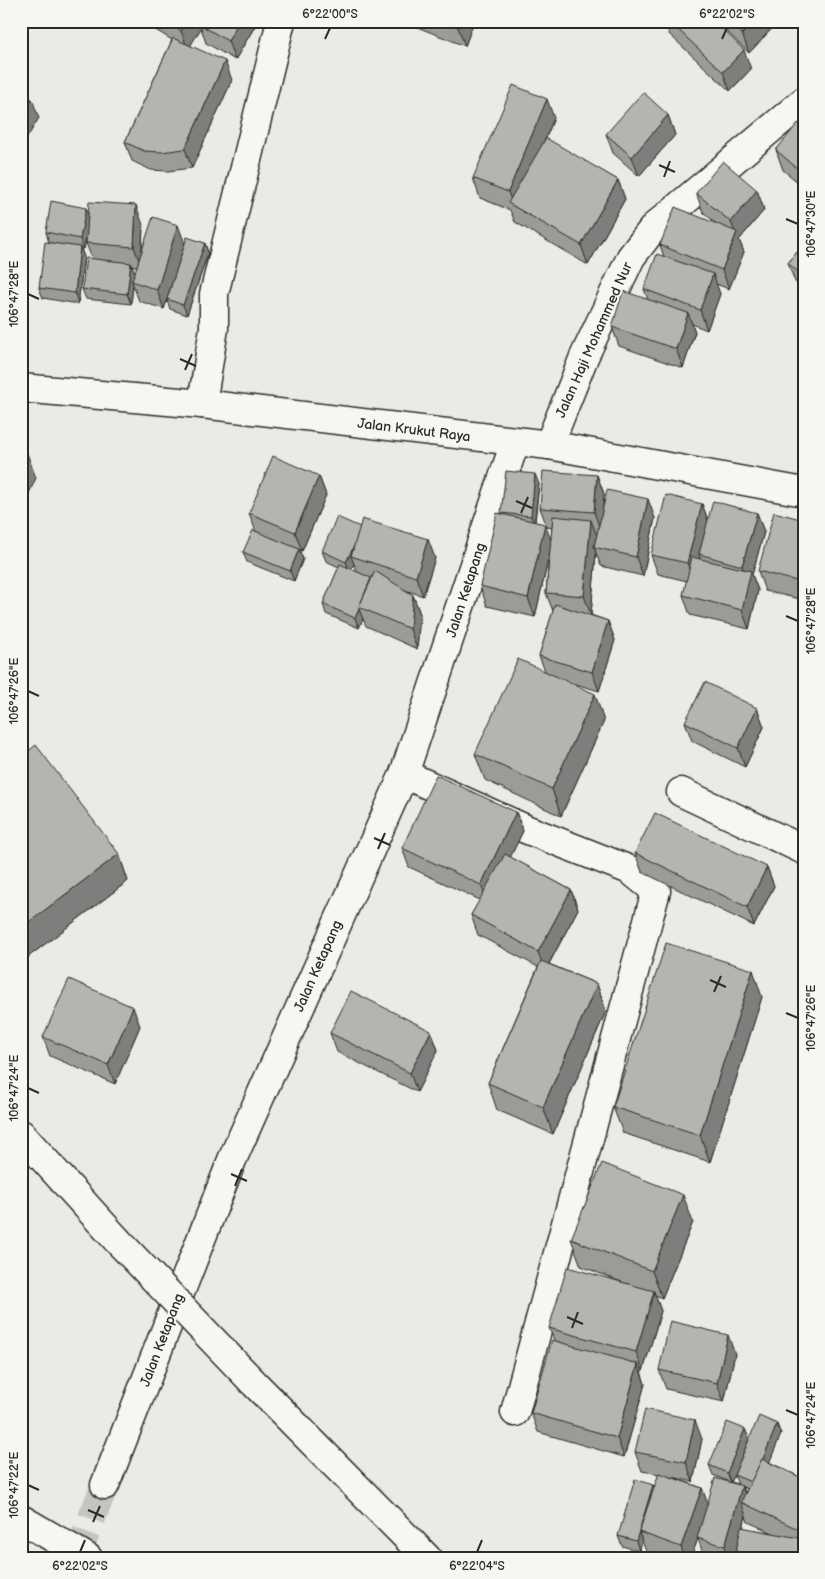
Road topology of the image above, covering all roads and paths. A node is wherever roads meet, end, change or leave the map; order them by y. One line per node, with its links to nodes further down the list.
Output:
1 (282, 21): 4 (main road)
2 (804, 101): 6 (main road, Jalan Haji Mohammed Nur)
3 (21, 388): 4 (main road, Jalan Krukut Raya)
4 (203, 390): 5 (main road, Jalan Krukut Raya)
5 (515, 442): 6 (main road, Jalan Krukut Raya); 8 (main road, Jalan Ketapang)
6 (549, 445): 7 (main road, Jalan Krukut Raya)
7 (804, 492)
8 (404, 774): 12 (main road); 13 (main road, Jalan Ketapang)
9 (681, 792): 10 (main road)
10 (804, 850)
11 (21, 1134): 16 (main road, bridge)
12 (515, 1412)
13 (105, 1485)
14 (21, 1519): 15 (main road)
15 (88, 1558)
16 (427, 1558)

